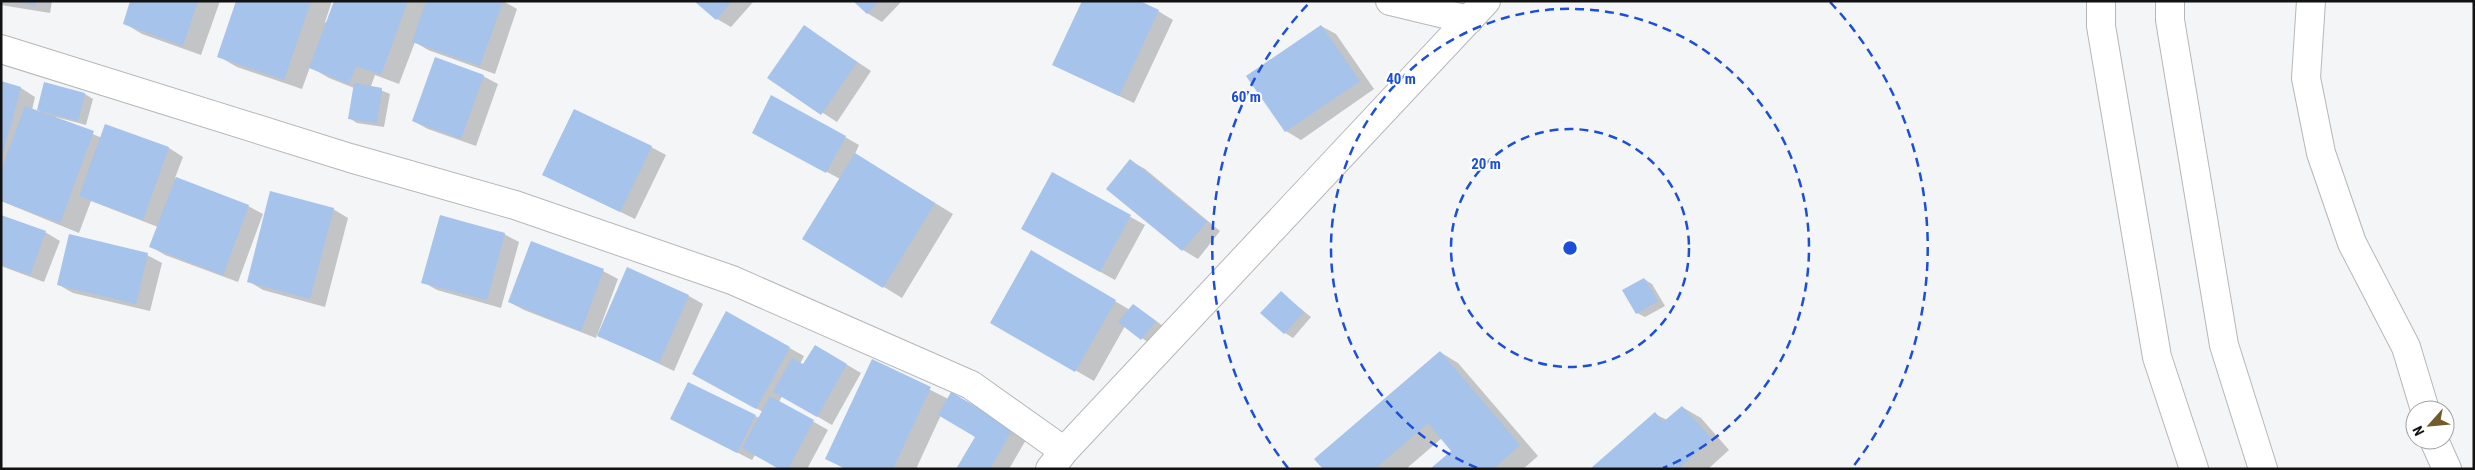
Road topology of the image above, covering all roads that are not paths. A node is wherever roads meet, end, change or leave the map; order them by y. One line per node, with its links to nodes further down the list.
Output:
1 (1390, 1): 5 (main road)
2 (2101, 1): 10 (main road)
3 (2170, 1): 11 (main road)
4 (2311, 1): 7 (main road)
5 (1478, 11): 9 (main road)
6 (1, 49): 9 (main road)
7 (2422, 400)
8 (2438, 450): 12 (main road)
9 (1057, 460)
10 (2194, 469)
11 (2263, 469)
12 (2447, 469)

